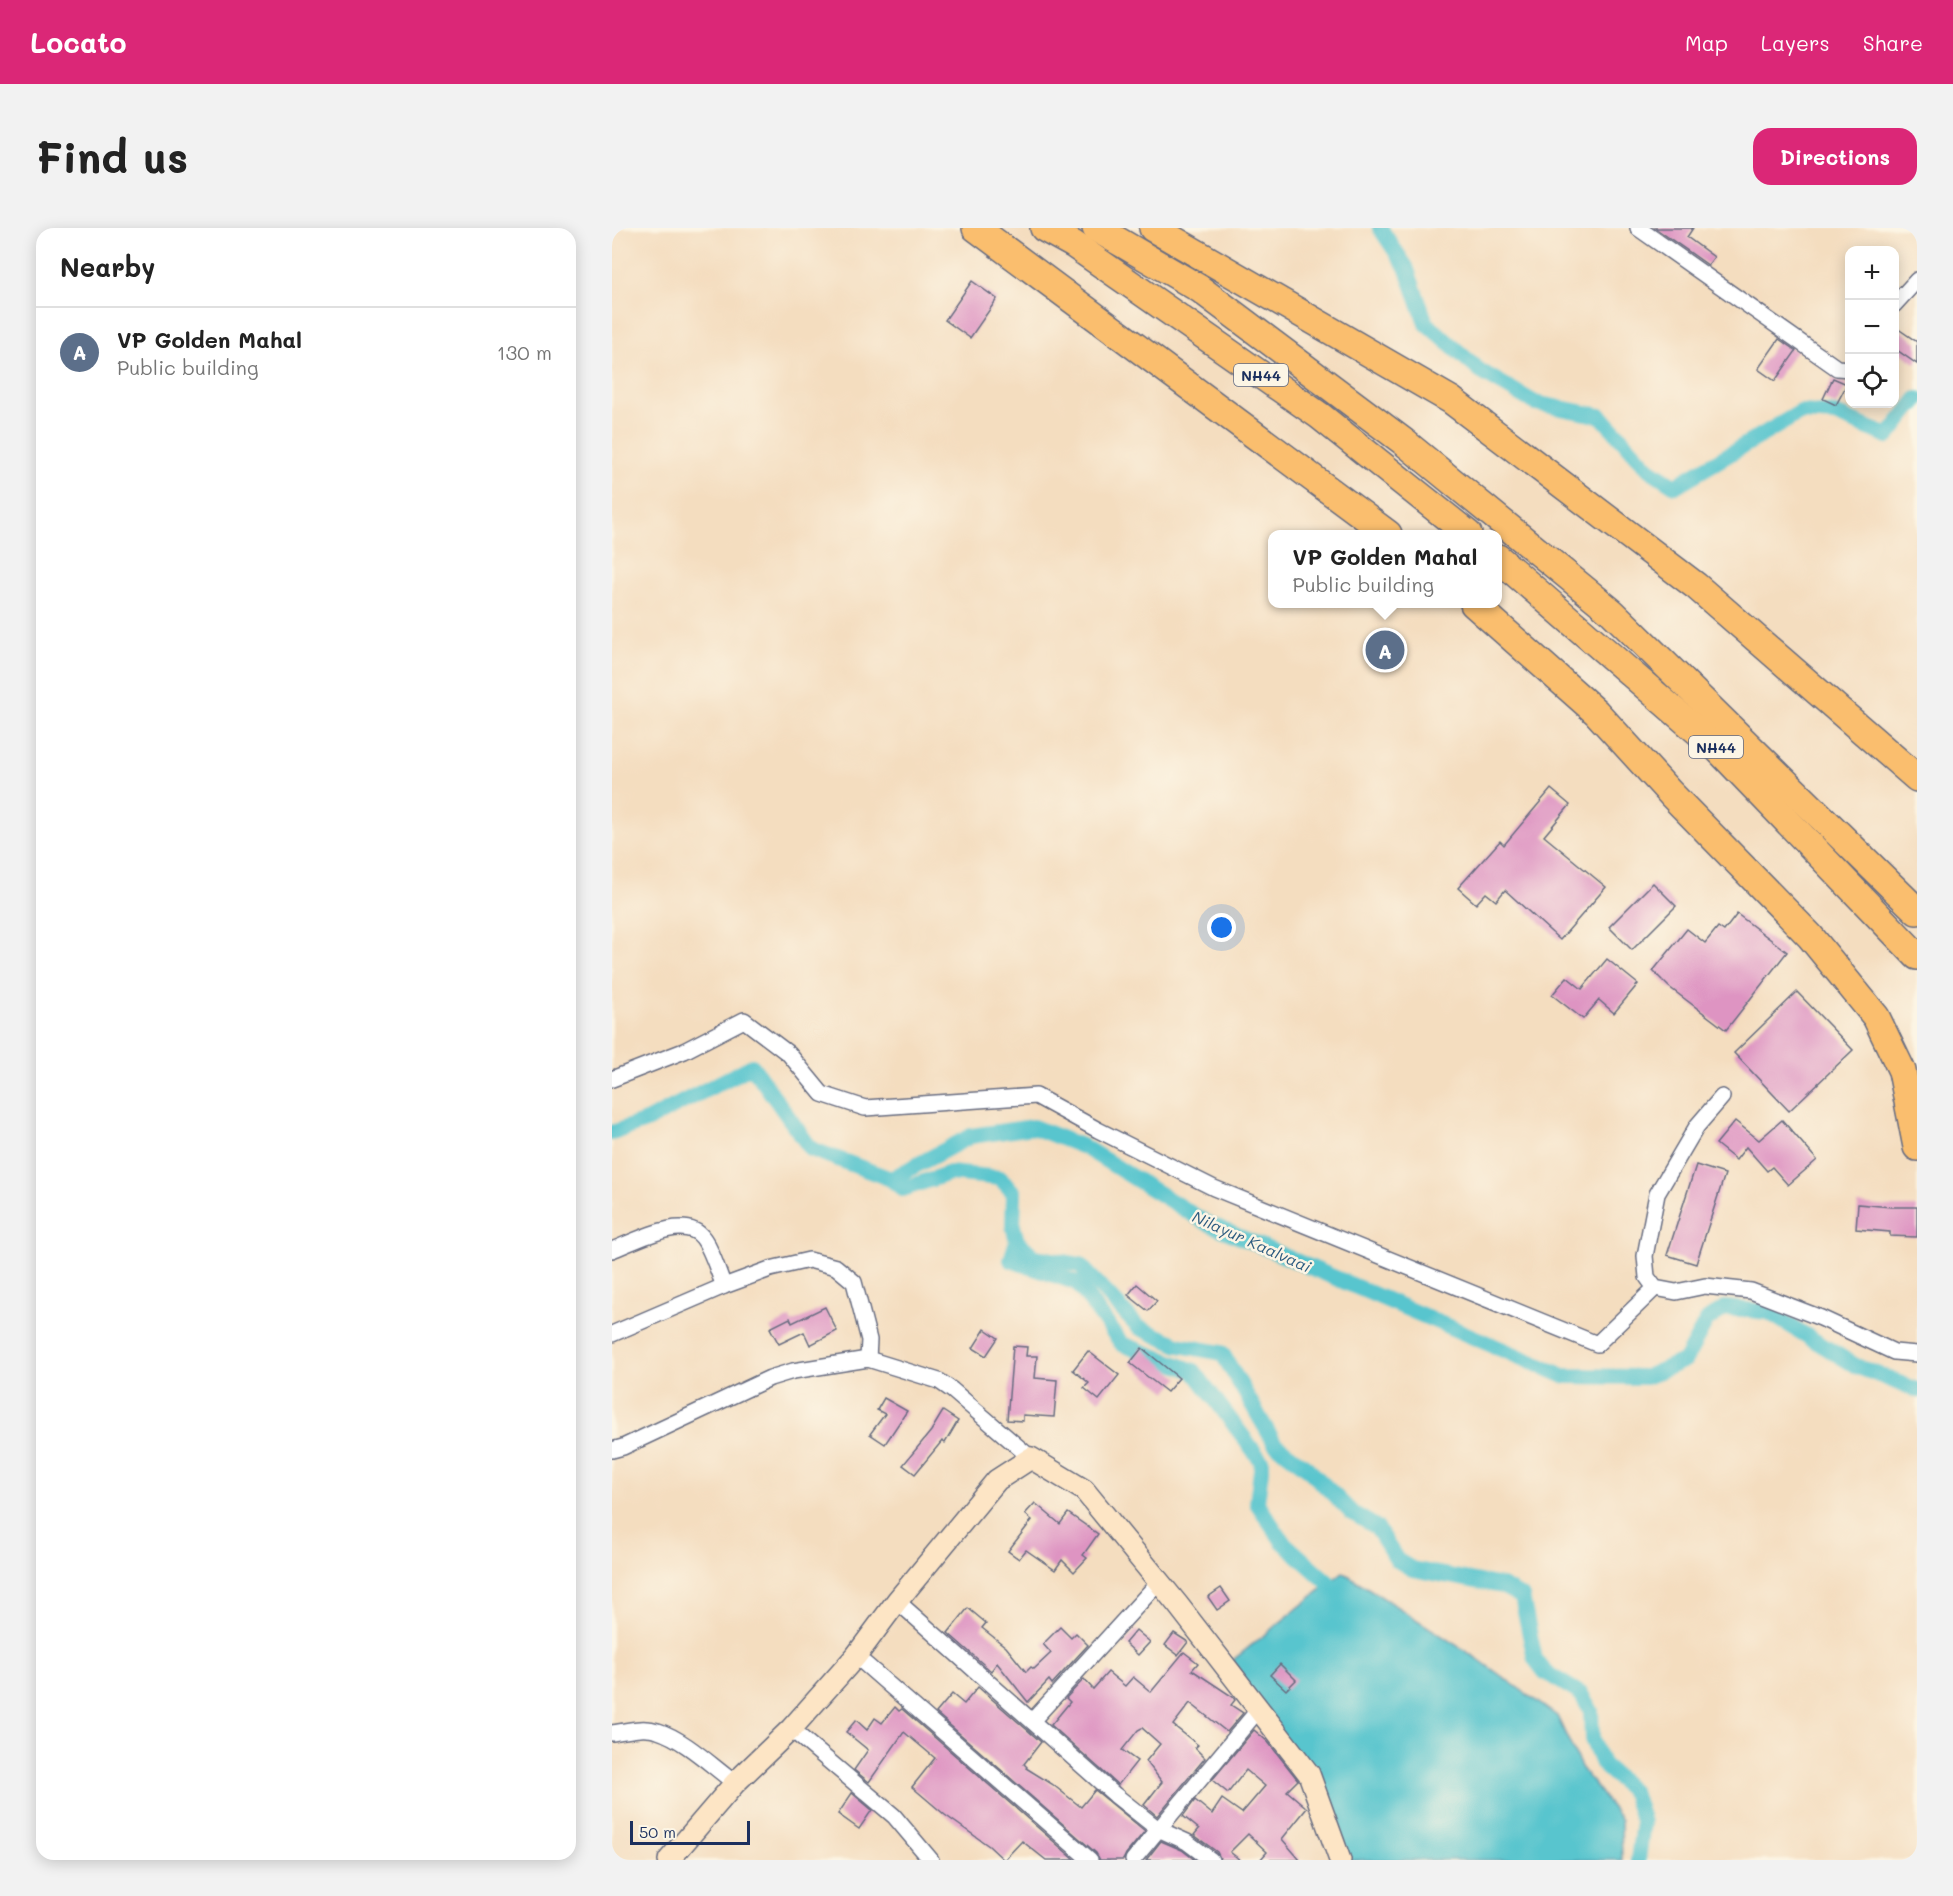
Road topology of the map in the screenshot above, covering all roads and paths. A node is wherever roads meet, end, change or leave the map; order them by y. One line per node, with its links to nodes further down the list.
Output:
1 (976, 228): 9 (highway)
2 (1044, 228): 10 (highway, NH44)
3 (1096, 228): 14 (highway, NH44)
4 (1153, 228): 13 (highway)
5 (1639, 228): 8 (street)
6 (1917, 280): 7 (street)
7 (1905, 299)
8 (1845, 369)
9 (1383, 530)
10 (1463, 530)
11 (1502, 562): 15 (highway, NH44)
12 (1480, 608): 18 (highway)
13 (1917, 778)
14 (1917, 911)
15 (1917, 957)
16 (612, 1079): 21 (street)
17 (1722, 1097): 21 (street)
18 (1917, 1147)
19 (612, 1250): 20 (street)
20 (724, 1286): 22 (street); 24 (street)
21 (1655, 1288): 23 (street)
22 (612, 1334)
23 (1917, 1354)
24 (868, 1359): 25 (street); 26 (street)
25 (612, 1450)
26 (1031, 1458): 27 (main road); 28 (main road)
27 (1159, 1582): 30 (main road); 31 (street)
28 (897, 1601): 29 (main road); 31 (street)
29 (856, 1656): 32 (main road); 38 (street)
30 (1259, 1709): 35 (street); 41 (main road)
31 (1032, 1721): 35 (street)
32 (791, 1729): 34 (main road); 37 (street)
33 (612, 1733): 34 (street)
34 (735, 1783): 36 (main road)
35 (1158, 1829): 39 (street); 40 (street)
36 (669, 1860)
37 (931, 1860)
38 (1090, 1860)
39 (1134, 1860)
40 (1211, 1860)
41 (1340, 1860)

